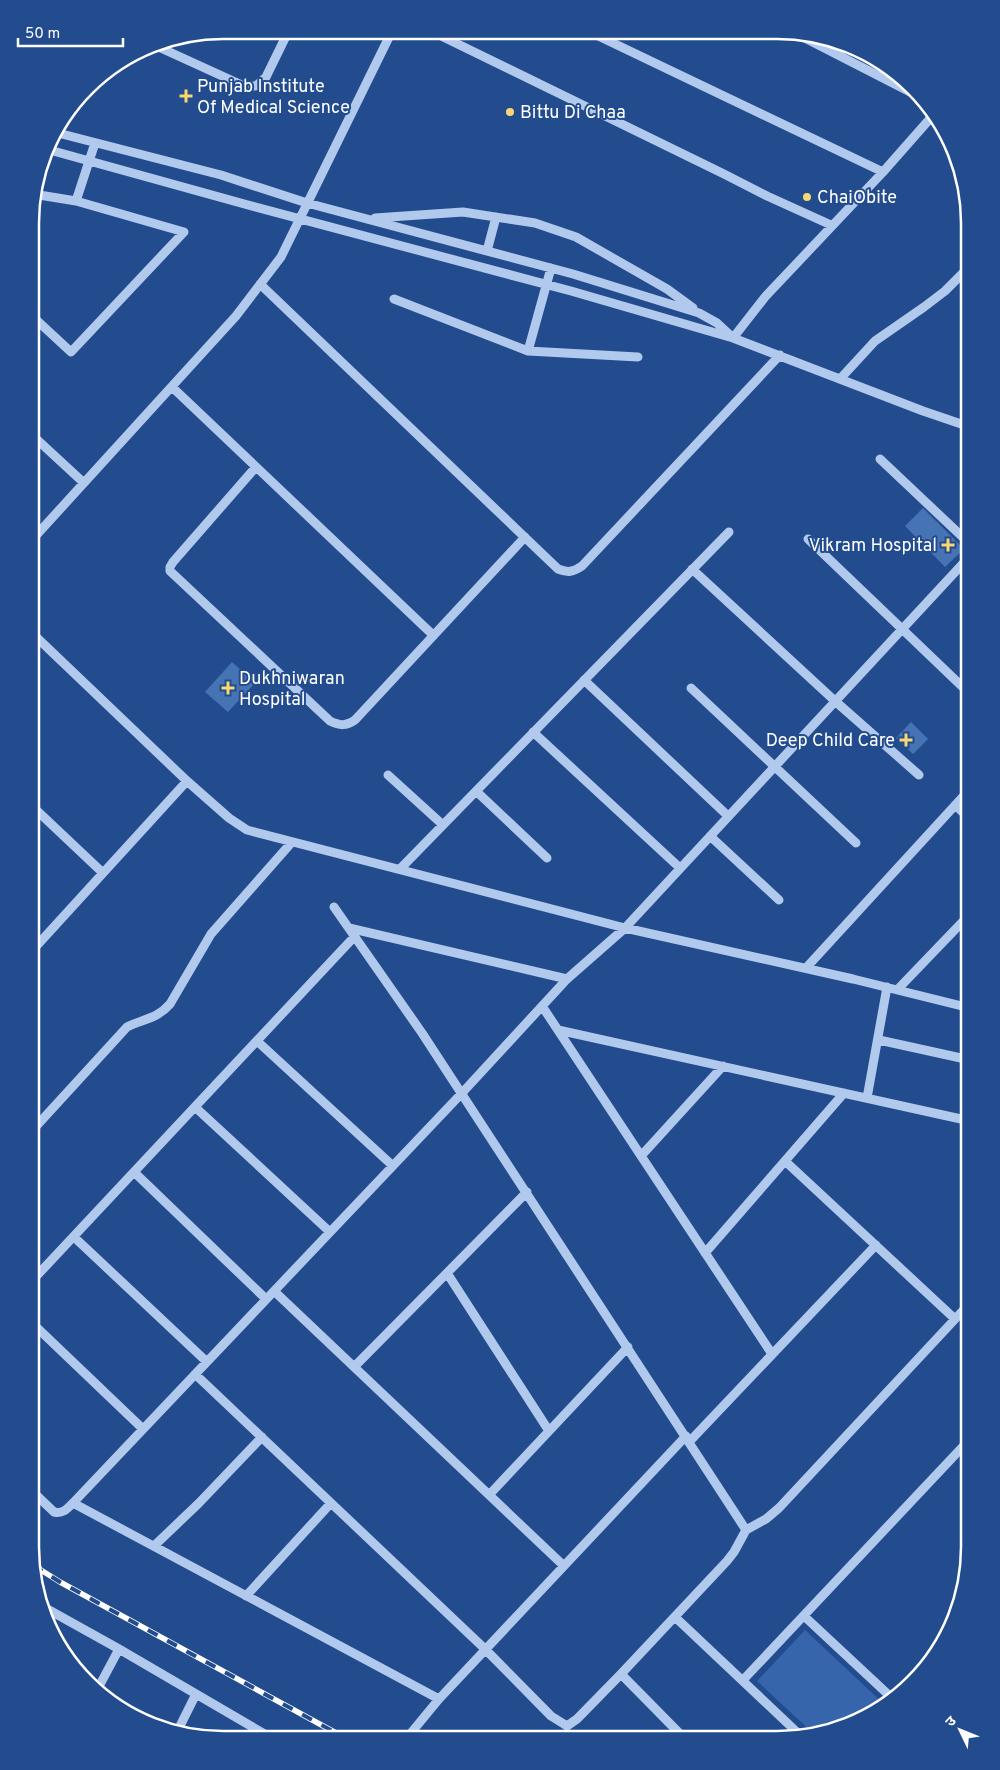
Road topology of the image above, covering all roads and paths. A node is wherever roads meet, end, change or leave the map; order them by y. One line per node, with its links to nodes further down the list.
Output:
1 (285, 39): 6 (street)
2 (388, 39): 16 (street)
3 (447, 39): 20 (street)
4 (605, 39): 13 (street)
5 (820, 44): 7 (street)
6 (163, 49)
7 (897, 84)
8 (929, 120): 13 (street)
9 (62, 134): 10 (street)
10 (95, 144): 12 (street); 16 (street)
11 (54, 151): 12 (street)
12 (89, 162): 15 (street); 18 (street)
13 (883, 172): 20 (street)
14 (41, 195): 15 (street)
15 (76, 201): 28 (street)
16 (307, 203): 18 (street); 19 (street)
17 (496, 217): 19 (street); 21 (street); 27 (street)
18 (300, 219): 24 (street); 25 (street)
19 (367, 219): 21 (street)
20 (831, 225): 29 (street)
21 (487, 251): 22 (street)
22 (551, 268): 25 (street); 27 (street)
23 (961, 275): 33 (street)
24 (260, 284): 34 (street); 43 (street)
25 (546, 284): 29 (street); 30 (street)
26 (394, 299): 30 (street)
27 (700, 312): 29 (street)
28 (39, 322)
29 (734, 338): 31 (street)
30 (528, 351): 32 (street)
31 (780, 355): 33 (street); 43 (street)
32 (638, 357)
33 (840, 379): 35 (street)
34 (172, 387): 38 (street); 39 (street)
35 (961, 424)
36 (39, 441): 39 (street)
37 (880, 459): 42 (street)
38 (256, 468): 48 (street); 48 (street)
39 (84, 483): 40 (street)
40 (39, 532)
41 (729, 532): 46 (street)
42 (961, 536)
43 (526, 537): 48 (street)
44 (808, 538): 47 (street)
45 (961, 566): 47 (street)
46 (692, 569): 50 (street); 53 (street)
47 (902, 629): 51 (street); 53 (street)
48 (433, 635)
49 (39, 640): 58 (street)
50 (584, 680): 54 (street); 64 (street)
51 (961, 685)
52 (691, 688): 55 (street)
53 (835, 701): 55 (street); 57 (street)
54 (533, 732): 59 (street); 70 (street)
55 (774, 766): 64 (street); 68 (street)
56 (388, 775): 65 (street)
57 (918, 775)
58 (187, 781): 67 (street); 72 (street)
59 (476, 791): 65 (street); 69 (street)
60 (961, 799): 61 (street)
61 (955, 805): 62 (street); 79 (street)
62 (961, 811)
63 (39, 813): 72 (street)
64 (728, 816): 66 (street)
65 (443, 825): 71 (street)
66 (710, 836): 70 (street); 73 (street)
67 (292, 842): 71 (street); 95 (street)
68 (856, 843)
69 (548, 858)
70 (680, 868): 76 (street)
71 (400, 869): 76 (street)
72 (103, 873): 78 (street)
73 (779, 900)
74 (334, 906): 77 (street)
75 (961, 923): 82 (street)
76 (625, 928): 79 (street); 80 (street)
77 (352, 932): 80 (street); 87 (street); 90 (street)
78 (39, 943)
79 (806, 968): 81 (street)
80 (567, 980): 83 (street)
81 (887, 987): 82 (street); 86 (street)
82 (898, 989): 84 (street)
83 (542, 1006): 85 (street); 90 (street)
84 (961, 1006)
85 (558, 1030): 89 (street); 96 (street)
86 (879, 1040): 88 (street); 92 (street)
87 (257, 1041): 93 (street); 98 (street)
88 (961, 1058)
89 (723, 1066): 91 (street); 96 (street)
90 (462, 1093): 98 (street); 100 (street)
91 (844, 1093): 92 (street); 97 (street)
92 (867, 1098): 94 (street)
93 (195, 1107): 99 (street); 101 (street)
94 (961, 1119)
95 (39, 1123)
96 (642, 1156): 104 (street)
97 (785, 1161): 103 (street); 104 (street)
98 (393, 1166): 101 (street)
99 (134, 1172): 102 (street); 108 (street)
100 (527, 1192): 106 (street); 112 (street)
101 (330, 1232): 107 (street)
102 (74, 1237): 105 (street); 114 (street)
103 (876, 1245): 110 (street); 113 (street)
104 (705, 1253): 113 (street)
105 (39, 1274)
106 (446, 1274): 115 (street); 118 (street)
107 (274, 1291): 108 (street); 115 (street)
108 (266, 1299): 114 (street)
109 (961, 1313): 110 (street)
110 (955, 1319): 126 (street)
111 (39, 1330): 117 (street)
112 (628, 1347): 118 (street); 120 (street)
113 (772, 1354): 120 (street)
114 (207, 1362): 116 (street)
115 (354, 1367): 122 (street)
116 (195, 1374): 117 (street); 119 (street)
117 (143, 1429): 124 (street)
118 (549, 1431): 122 (street)
119 (262, 1437): 125 (street); 127 (street)
120 (688, 1438): 126 (street); 128 (street)
121 (961, 1449): 131 (street)
122 (489, 1495): 128 (street)
123 (39, 1498): 124 (street)
124 (73, 1503): 127 (street)
125 (331, 1503): 129 (street); 134 (street)
126 (746, 1530): 132 (street)
127 (154, 1546): 129 (street)
128 (564, 1566): 134 (street)
129 (246, 1596): 140 (street)
130 (52, 1614): 133 (street)
131 (804, 1616): 136 (street); 139 (street)
132 (675, 1617): 135 (street); 136 (street)
133 (119, 1649): 137 (street); 138 (street)
134 (485, 1649): 135 (street); 140 (street)
135 (621, 1674): 145 (street)
136 (743, 1680): 142 (street)
137 (100, 1684)
138 (196, 1694): 141 (street); 143 (street)
139 (888, 1694)
140 (439, 1699): 144 (street)
141 (179, 1726)
142 (796, 1730)
143 (260, 1731)
144 (413, 1731)
145 (677, 1731)

